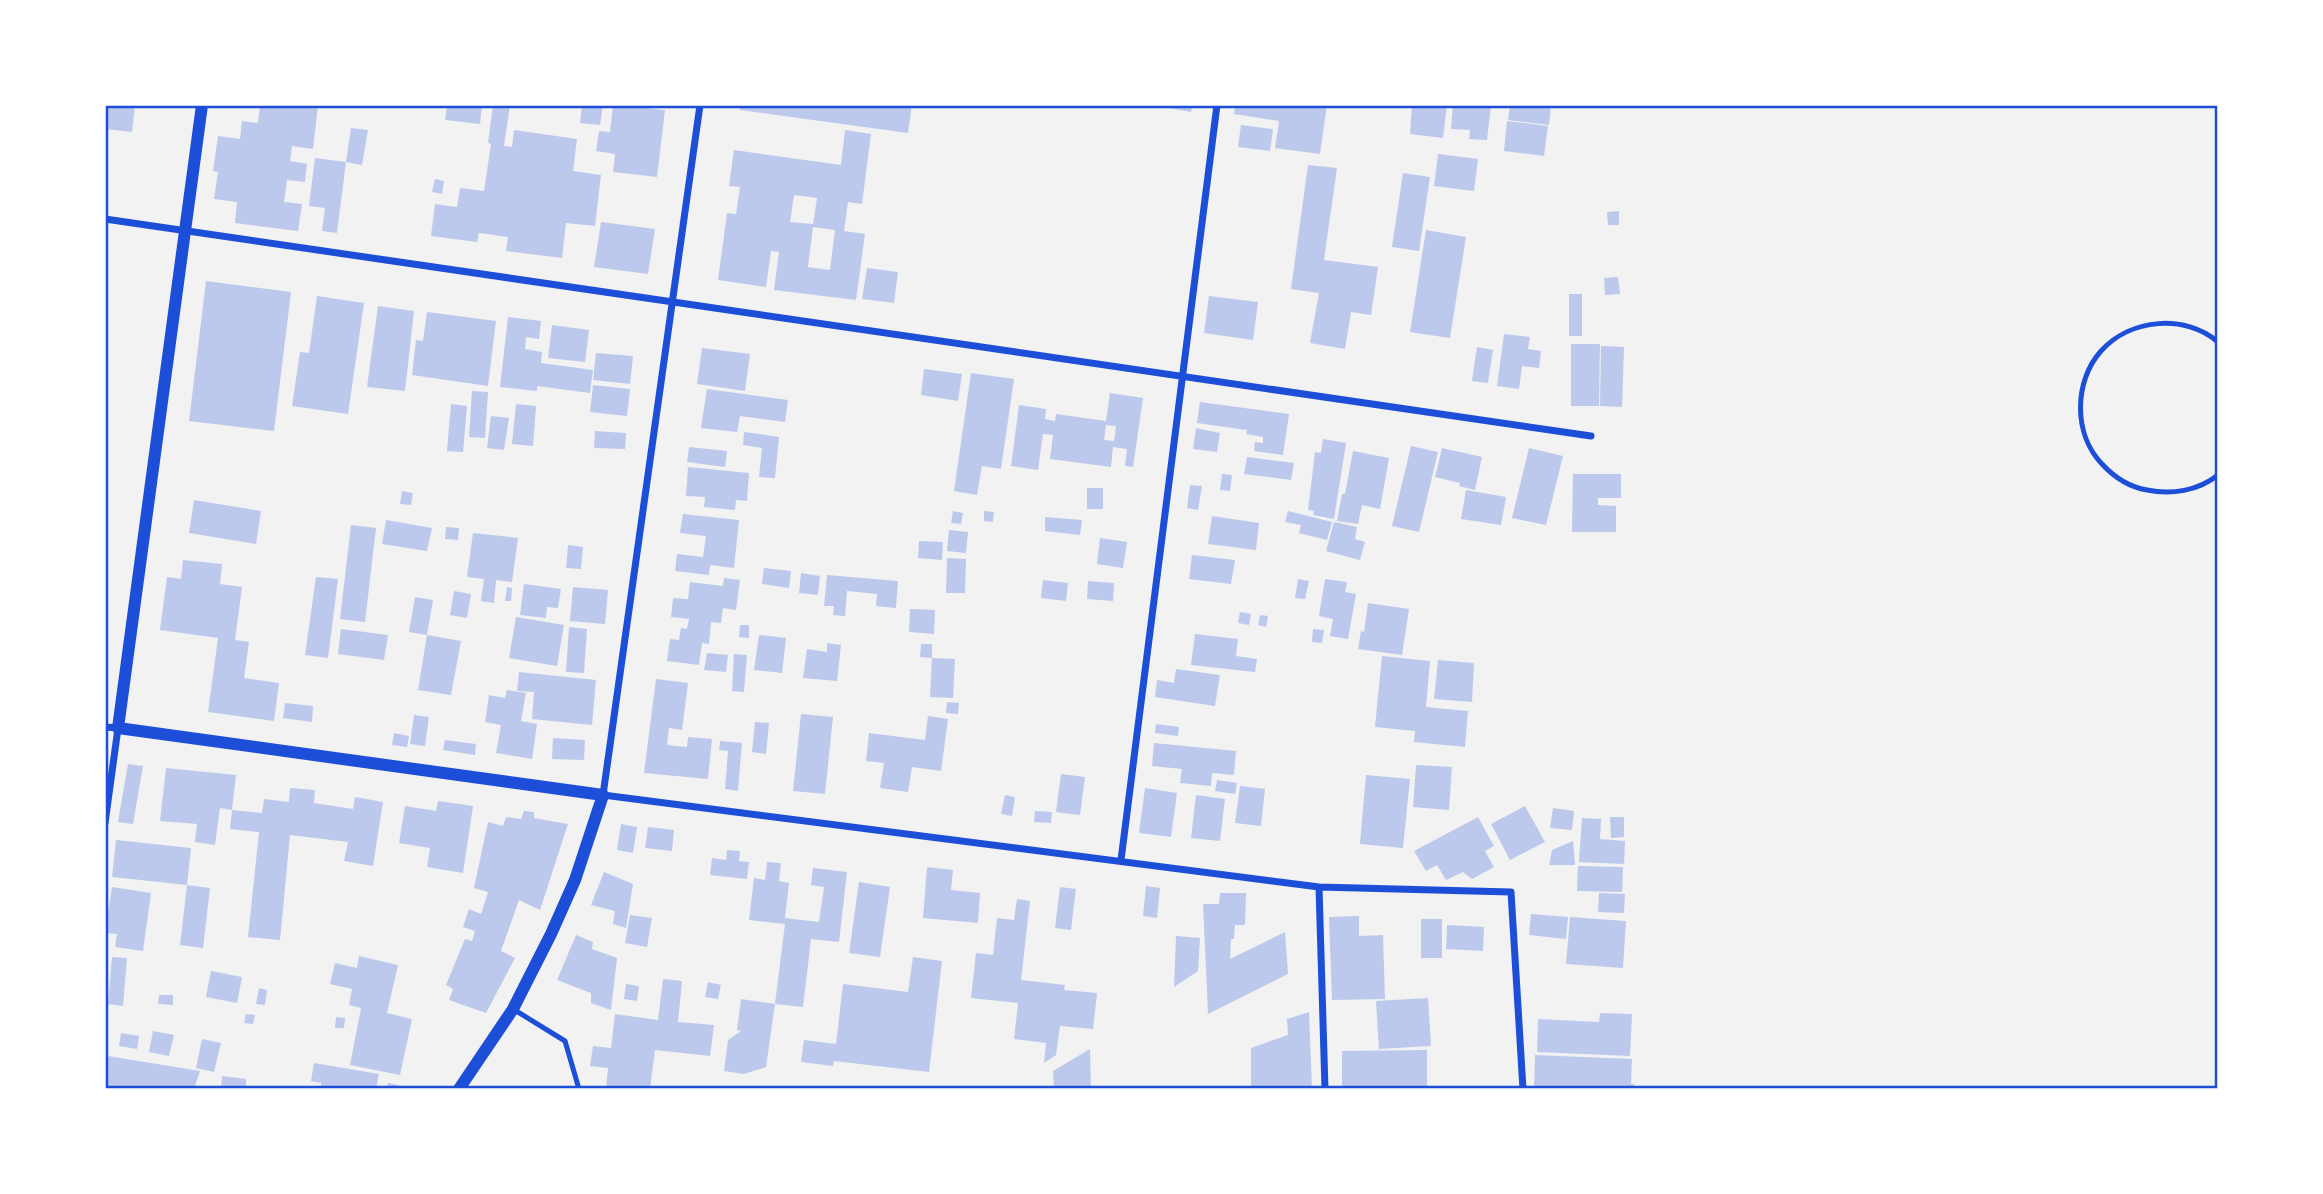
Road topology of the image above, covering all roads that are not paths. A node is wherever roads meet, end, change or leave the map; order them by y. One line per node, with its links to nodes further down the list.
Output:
1 (202, 105): 5 (street)
2 (700, 105): 6 (street)
3 (1217, 105): 8 (street)
4 (105, 219): 5 (street)
5 (185, 230): 6 (street); 11 (street)
6 (672, 301): 8 (street); 12 (street)
7 (2218, 342): 10 (lane)
8 (1182, 376): 9 (street); 14 (street)
9 (1591, 436)
10 (2218, 475)
11 (111, 728): 12 (street); 13 (street)
12 (603, 795): 14 (street); 16 (street)
13 (105, 823)
14 (1121, 860): 15 (street)
15 (1319, 887): 19 (street); 20 (street)
16 (513, 1009): 17 (street); 18 (lane)
17 (459, 1089)
18 (579, 1089)
19 (1325, 1089)
20 (1522, 1089)

